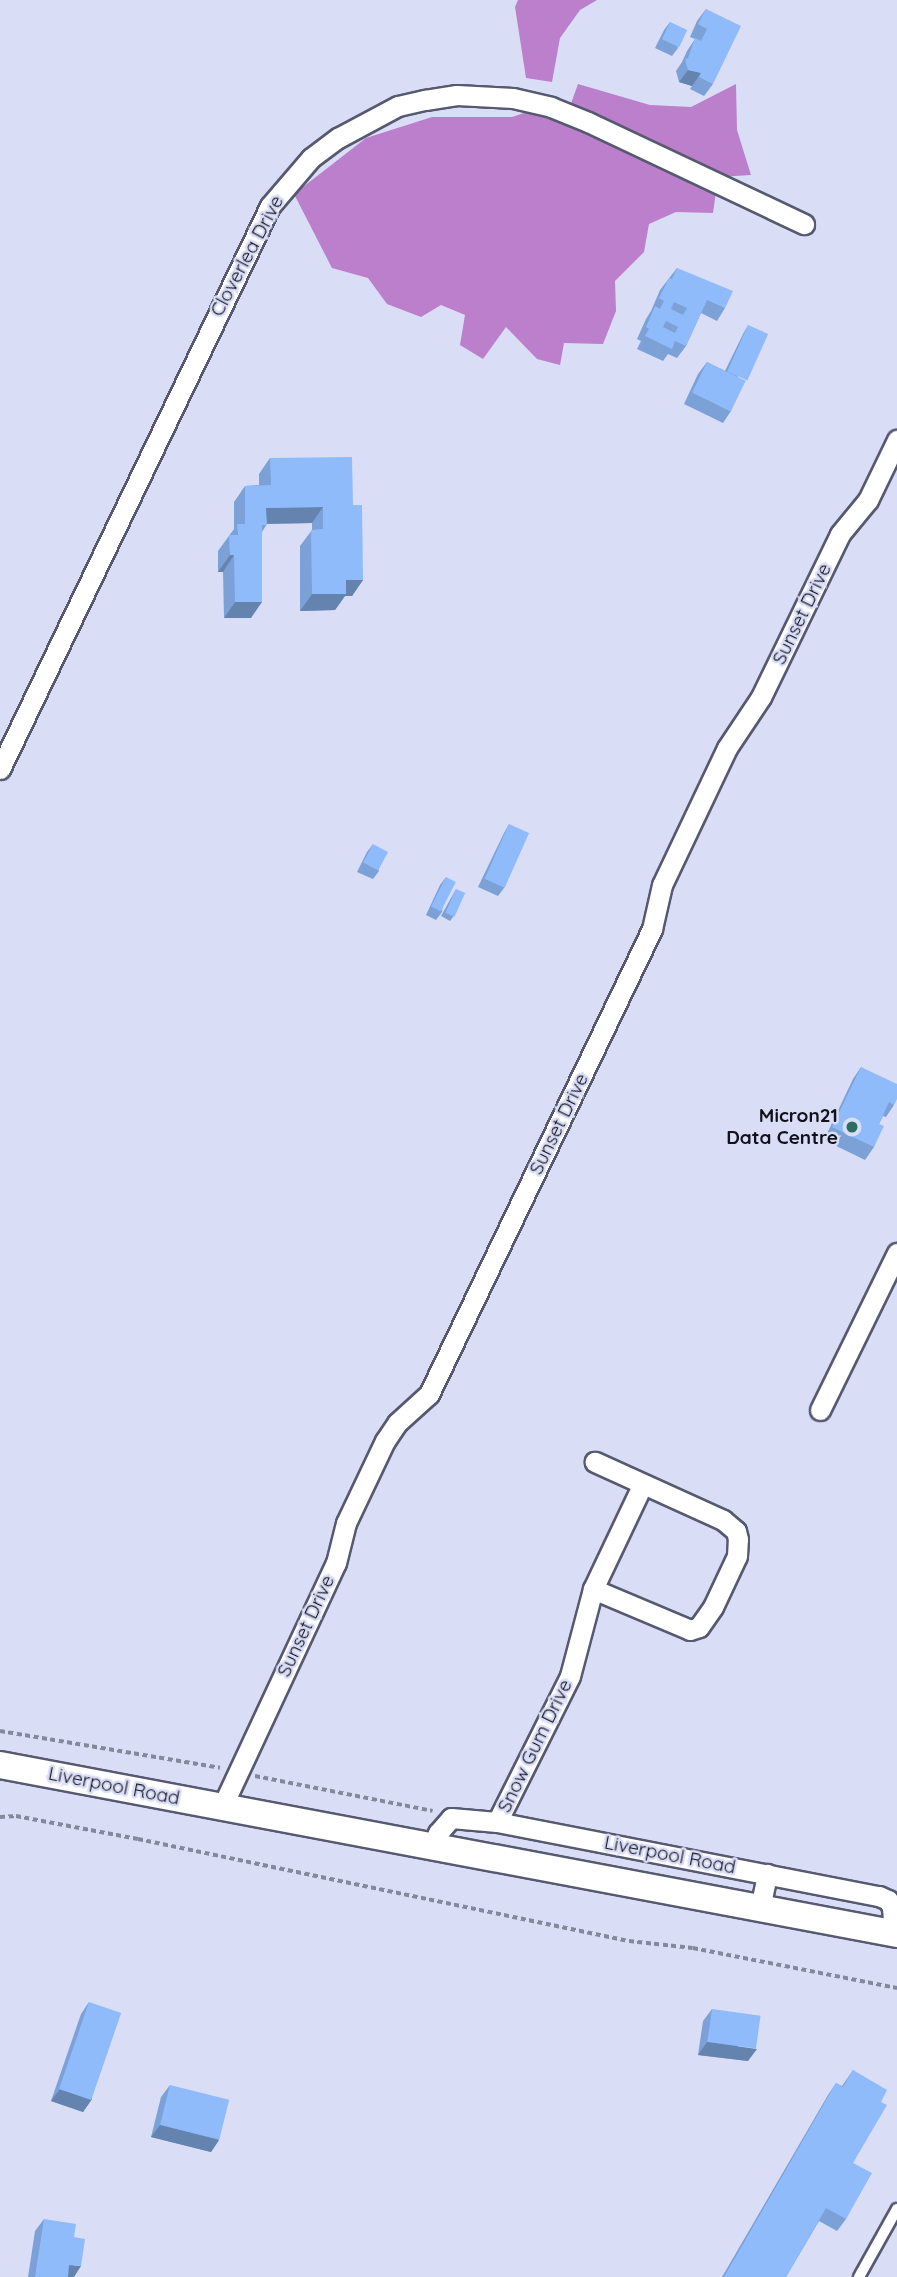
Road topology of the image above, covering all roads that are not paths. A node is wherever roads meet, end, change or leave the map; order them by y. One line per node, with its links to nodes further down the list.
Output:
1 (804, 225): 3 (street, Cloverlea Drive)
2 (897, 440): 10 (street, Sunset Drive)
3 (0, 769)
4 (897, 1253): 5 (street)
5 (820, 1410)
6 (595, 1462): 7 (street)
7 (642, 1486): 8 (street, Snow Gum Drive); 8 (street)
8 (593, 1589): 11 (street, Snow Gum Drive)
9 (0, 1765): 10 (main road, Liverpool Road)
10 (222, 1807): 12 (main road, Liverpool Road)
11 (497, 1822): 12 (street, Liverpool Road); 13 (street, Liverpool Road)
12 (433, 1848): 14 (main road, Liverpool Road)
13 (768, 1874): 14 (street); 15 (street, Liverpool Road)
14 (760, 1908): 15 (main road, Liverpool Road)
15 (895, 1934)
16 (897, 2209): 17 (lane)
17 (859, 2277)

